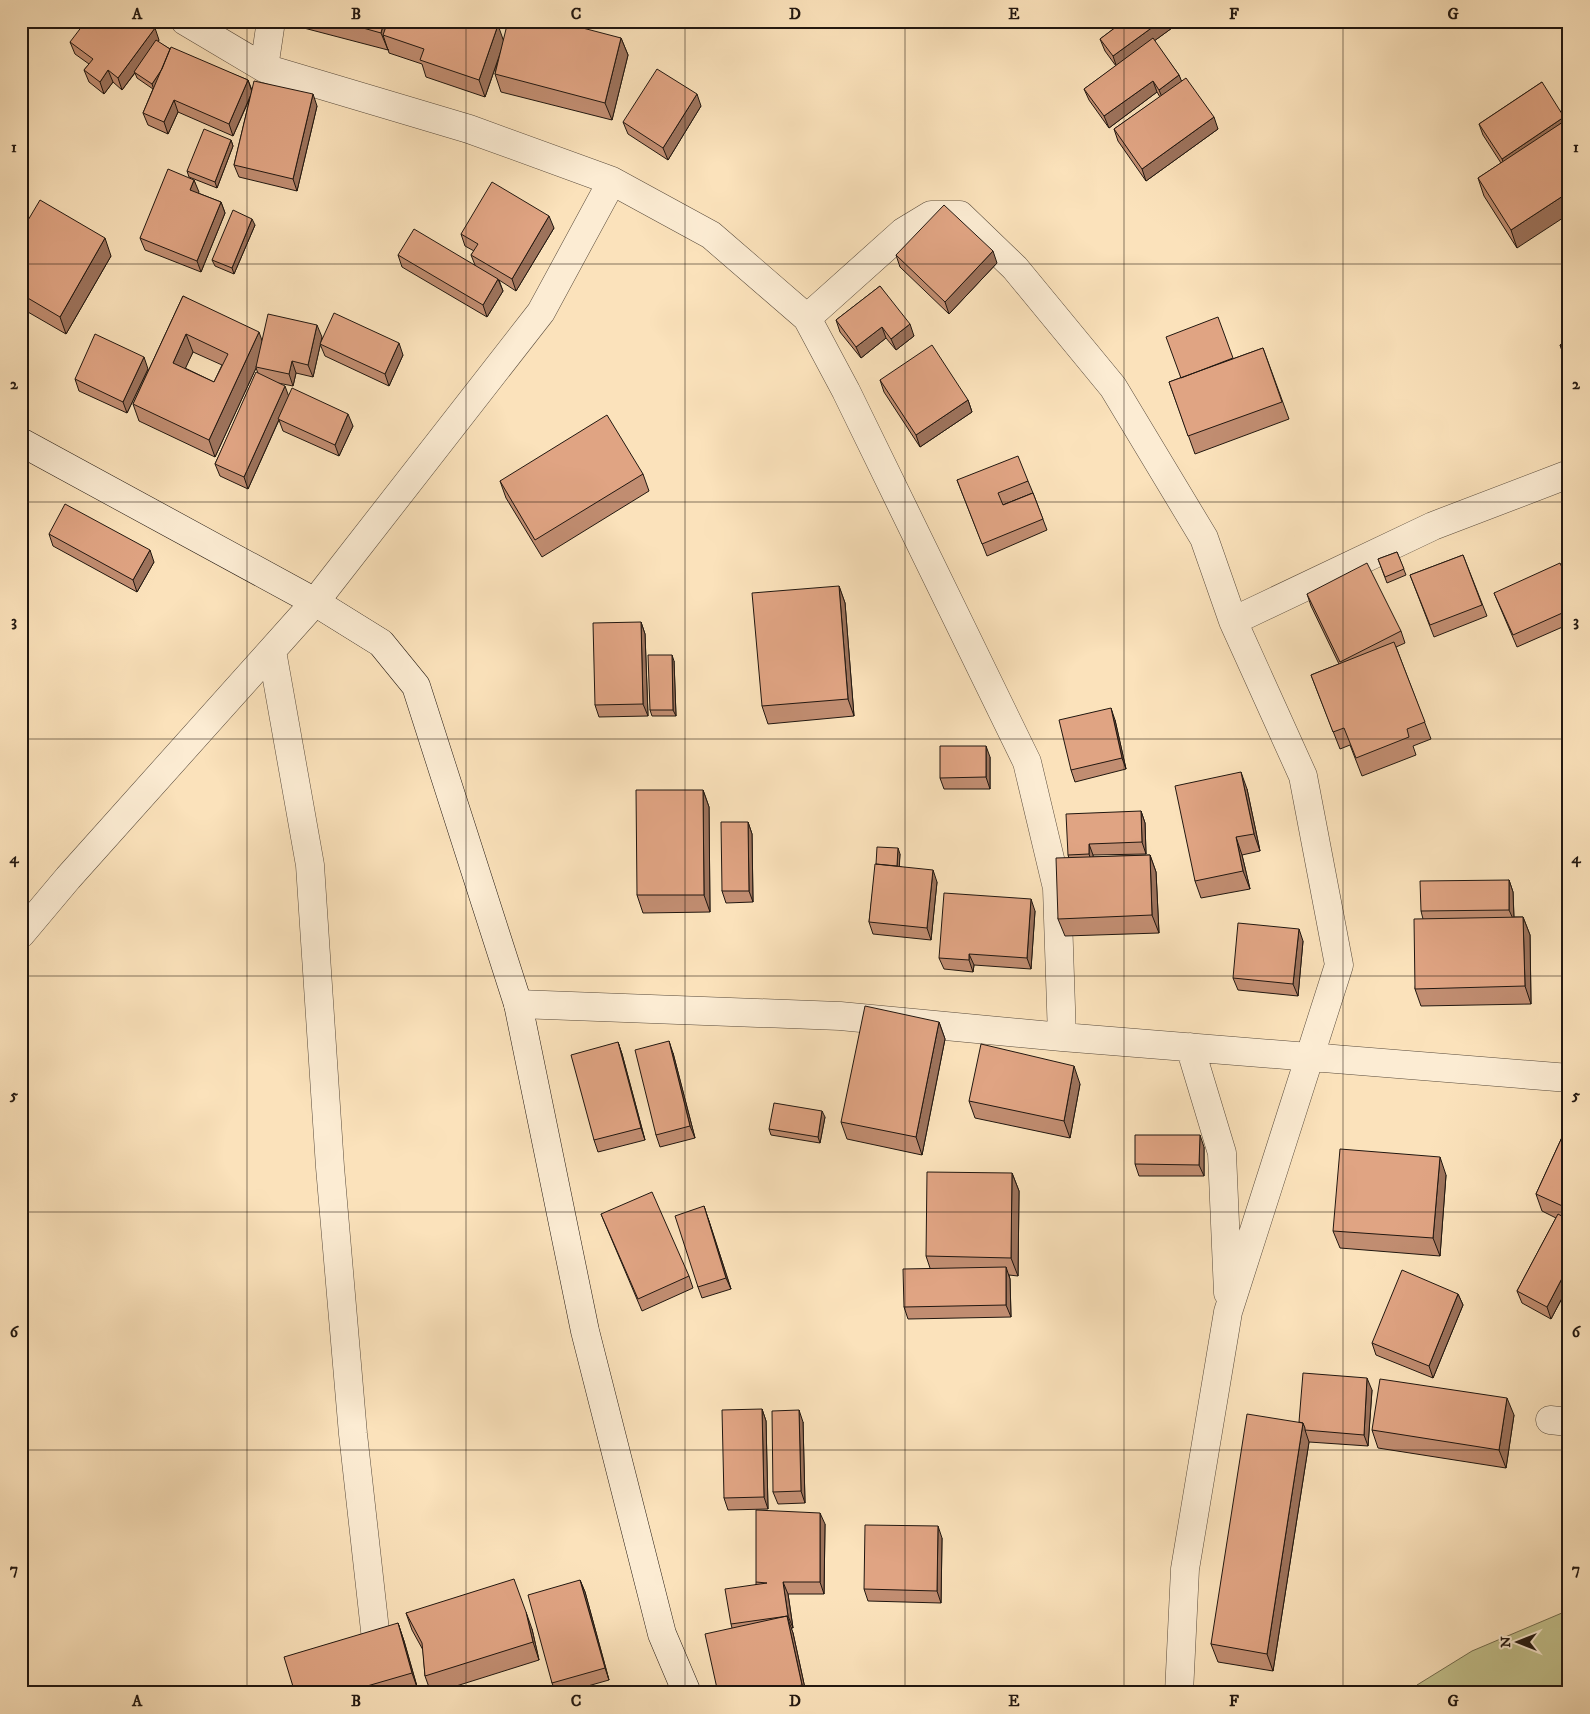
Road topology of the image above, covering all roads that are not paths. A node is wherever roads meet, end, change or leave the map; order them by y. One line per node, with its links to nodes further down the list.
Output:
1 (185, 21): 3 (street)
2 (270, 21): 3 (street)
3 (264, 68): 4 (street)
4 (612, 181): 5 (street); 8 (street)
5 (807, 318): 9 (street); 13 (street)
6 (21, 442): 8 (street)
7 (1569, 474): 9 (street)
8 (315, 602): 10 (street); 12 (street)
9 (1233, 621): 15 (street)
10 (272, 651): 11 (street); 18 (street)
11 (21, 934)
12 (518, 1004): 13 (street); 19 (street)
13 (1062, 1037): 14 (street)
14 (1190, 1047): 15 (street); 17 (street)
15 (1310, 1057): 16 (street); 17 (street)
16 (1569, 1078)
17 (1228, 1312): 20 (street)
18 (382, 1693)
19 (687, 1693)
20 (1179, 1693)

